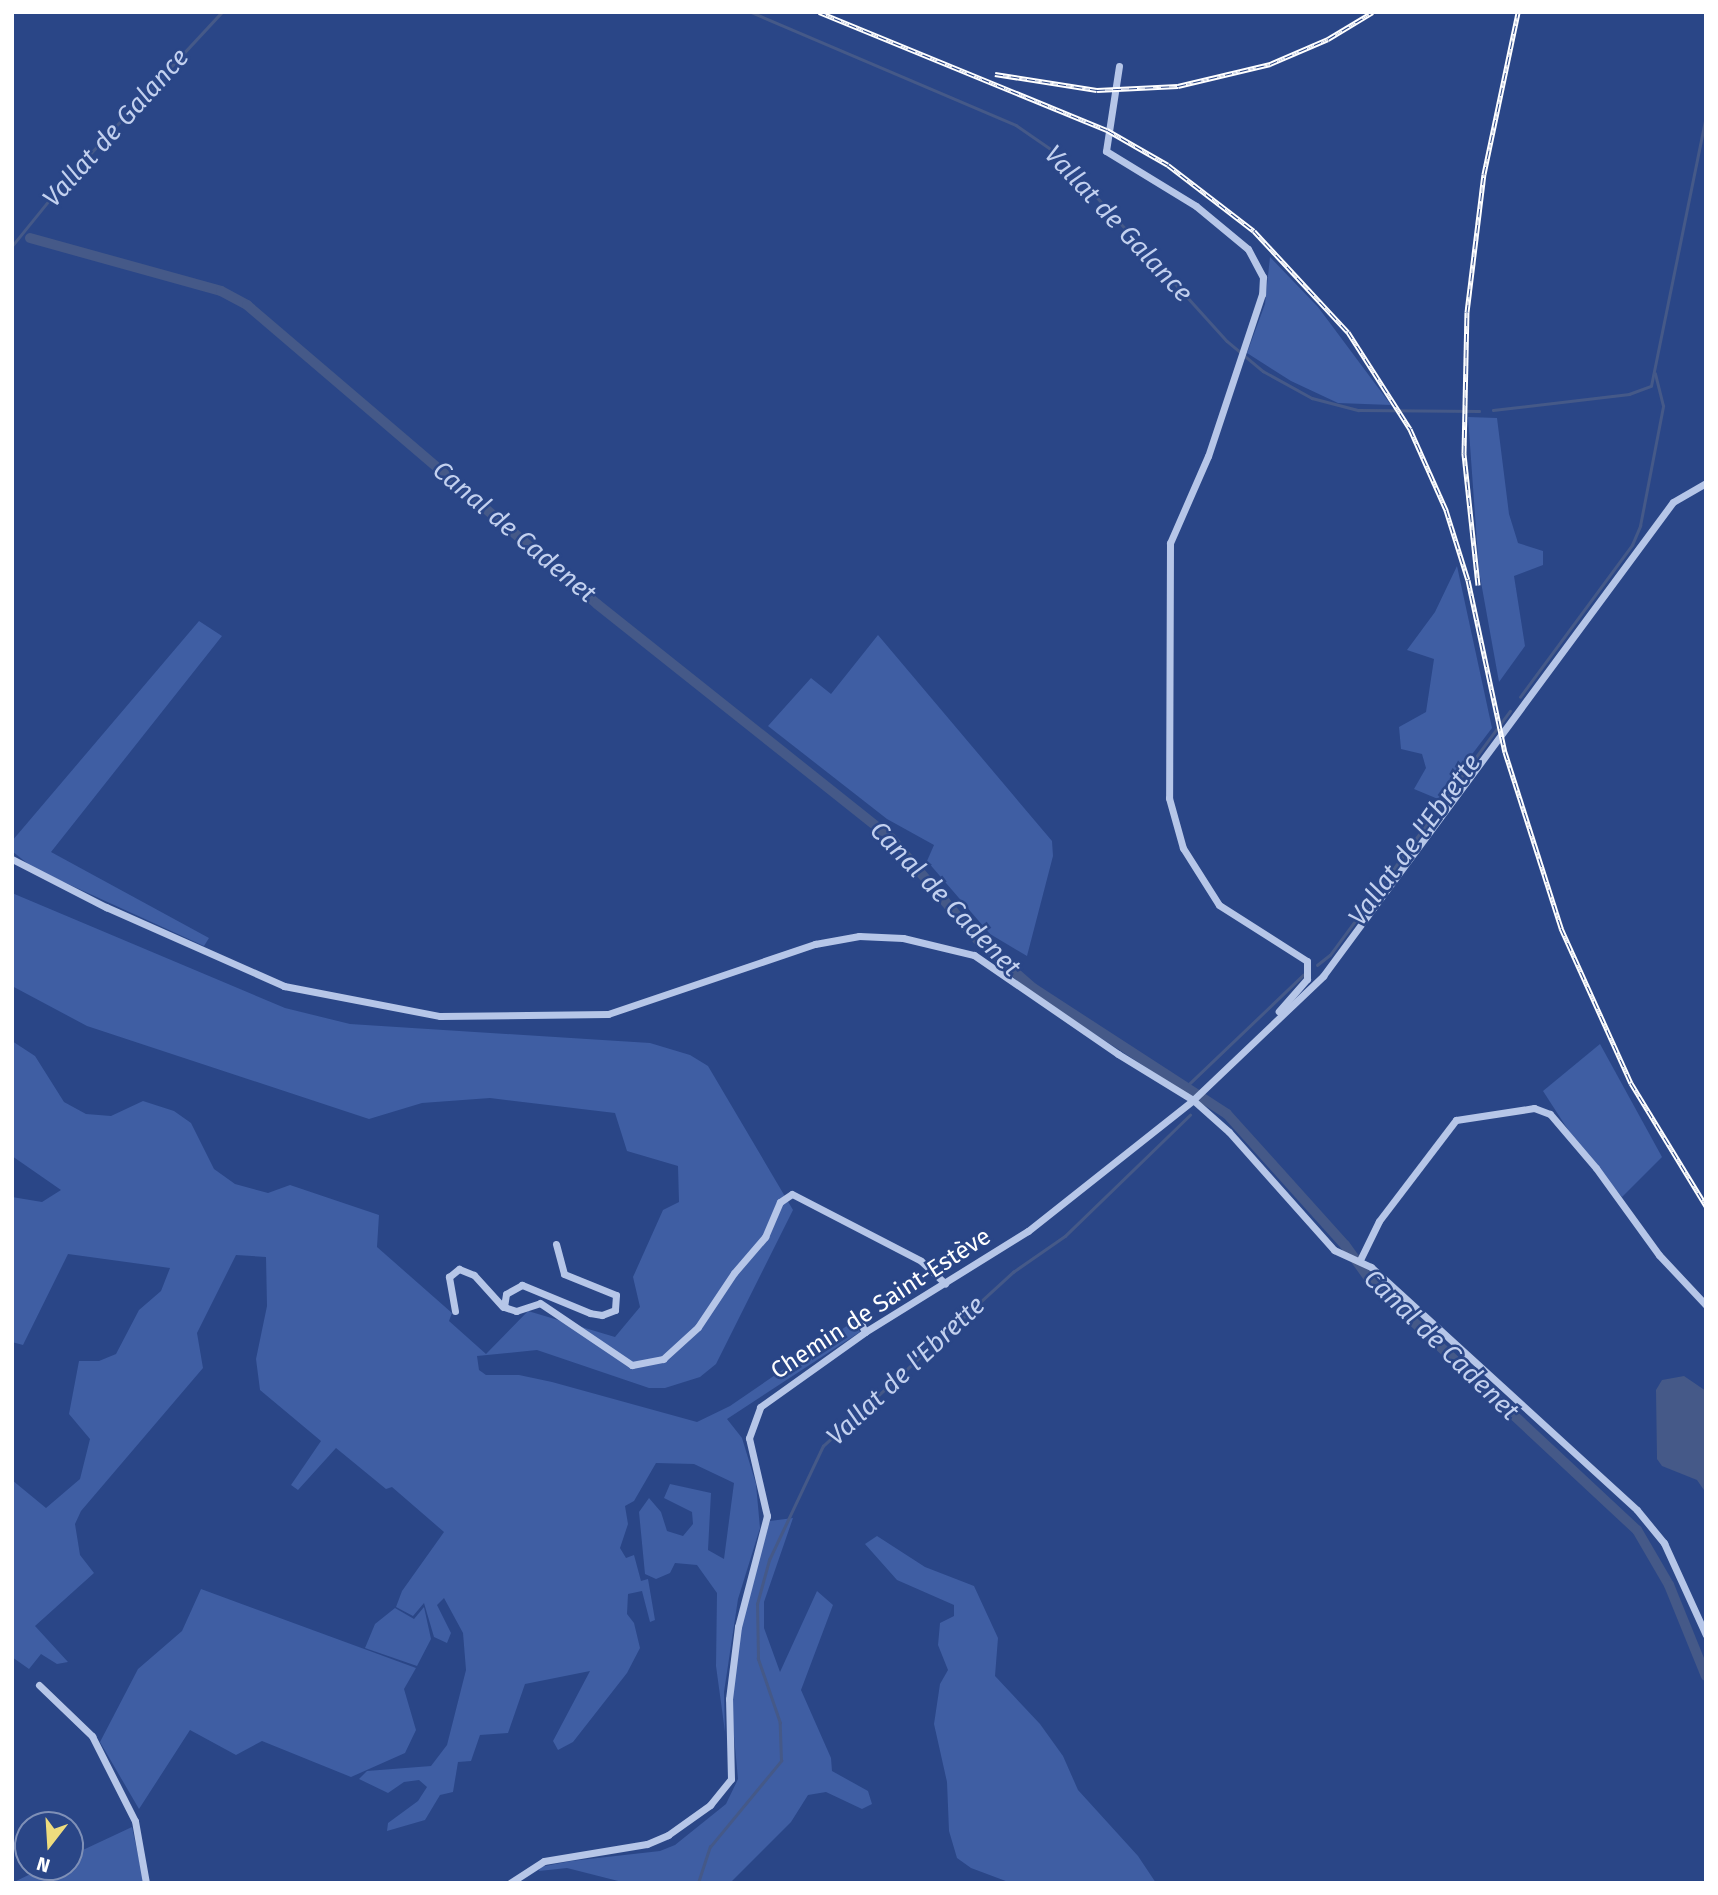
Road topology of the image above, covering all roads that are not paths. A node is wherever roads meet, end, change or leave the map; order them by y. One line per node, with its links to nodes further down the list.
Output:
1 (1119, 66): 4 (street)
2 (1706, 483): 4 (street)
3 (12, 859): 5 (street)
4 (1271, 1023): 5 (street, Chemin de Saint-Estève)
5 (1195, 1098): 7 (street); 8 (street, Chemin de Saint-Estève)
6 (556, 1244): 10 (street)
7 (1358, 1260): 9 (street); 14 (street)
8 (945, 1283): 10 (street); 13 (street, Chemin de Saint-Estève)
9 (1706, 1305)
10 (504, 1307): 11 (street)
11 (454, 1311)
12 (860, 1321): 13 (street)
13 (865, 1332): 17 (street, Chemin de Saint-Estève)
14 (1706, 1635)
15 (39, 1685): 16 (street)
16 (146, 1883)
17 (510, 1883)

